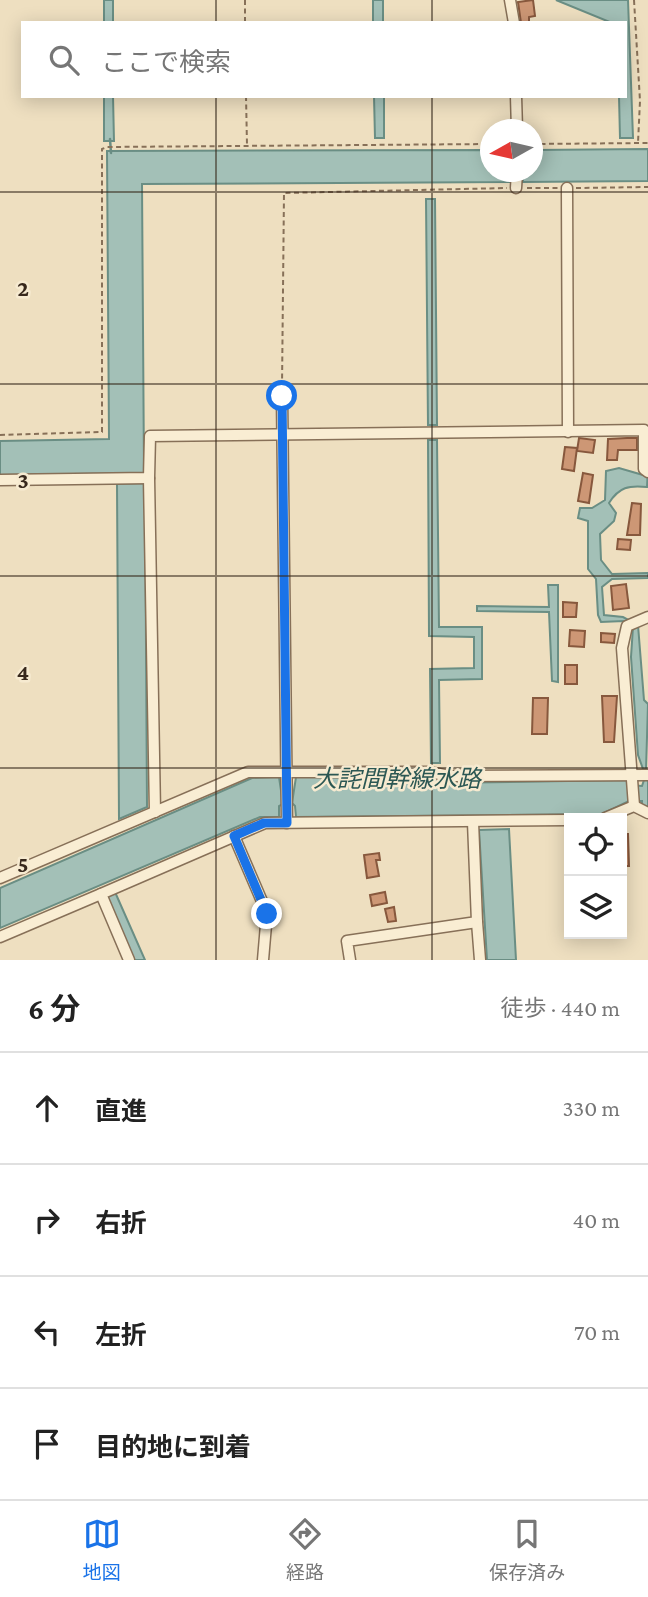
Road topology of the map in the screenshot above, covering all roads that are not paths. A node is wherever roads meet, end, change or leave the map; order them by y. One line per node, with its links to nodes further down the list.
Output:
1 (510, 0): 2 (street)
2 (514, 21)
3 (516, 98): 4 (street)
4 (517, 119)
5 (516, 182): 6 (street)
6 (516, 188)
7 (567, 188): 9 (street)
8 (282, 396): 10 (street)
9 (568, 432): 10 (street); 11 (street)
10 (284, 434): 12 (street); 15 (street)
11 (646, 471)
12 (149, 478): 13 (street); 19 (street)
13 (0, 480)
14 (643, 618): 17 (street)
15 (287, 770): 17 (street); 19 (street); 24 (street)
16 (648, 775): 17 (street)
17 (634, 779): 18 (street)
18 (634, 806): 20 (street); 21 (street)
19 (155, 812): 26 (street)
20 (617, 813)
21 (648, 813)
22 (564, 820): 23 (street)
23 (473, 822): 24 (street); 28 (street)
24 (287, 823): 25 (street)
25 (234, 836): 27 (street); 31 (street)
26 (0, 878)
27 (101, 894): 29 (street); 30 (street)
28 (477, 922): 32 (street); 33 (street)
29 (0, 937)
30 (129, 960)
31 (263, 960)
32 (350, 960)
33 (480, 960)

